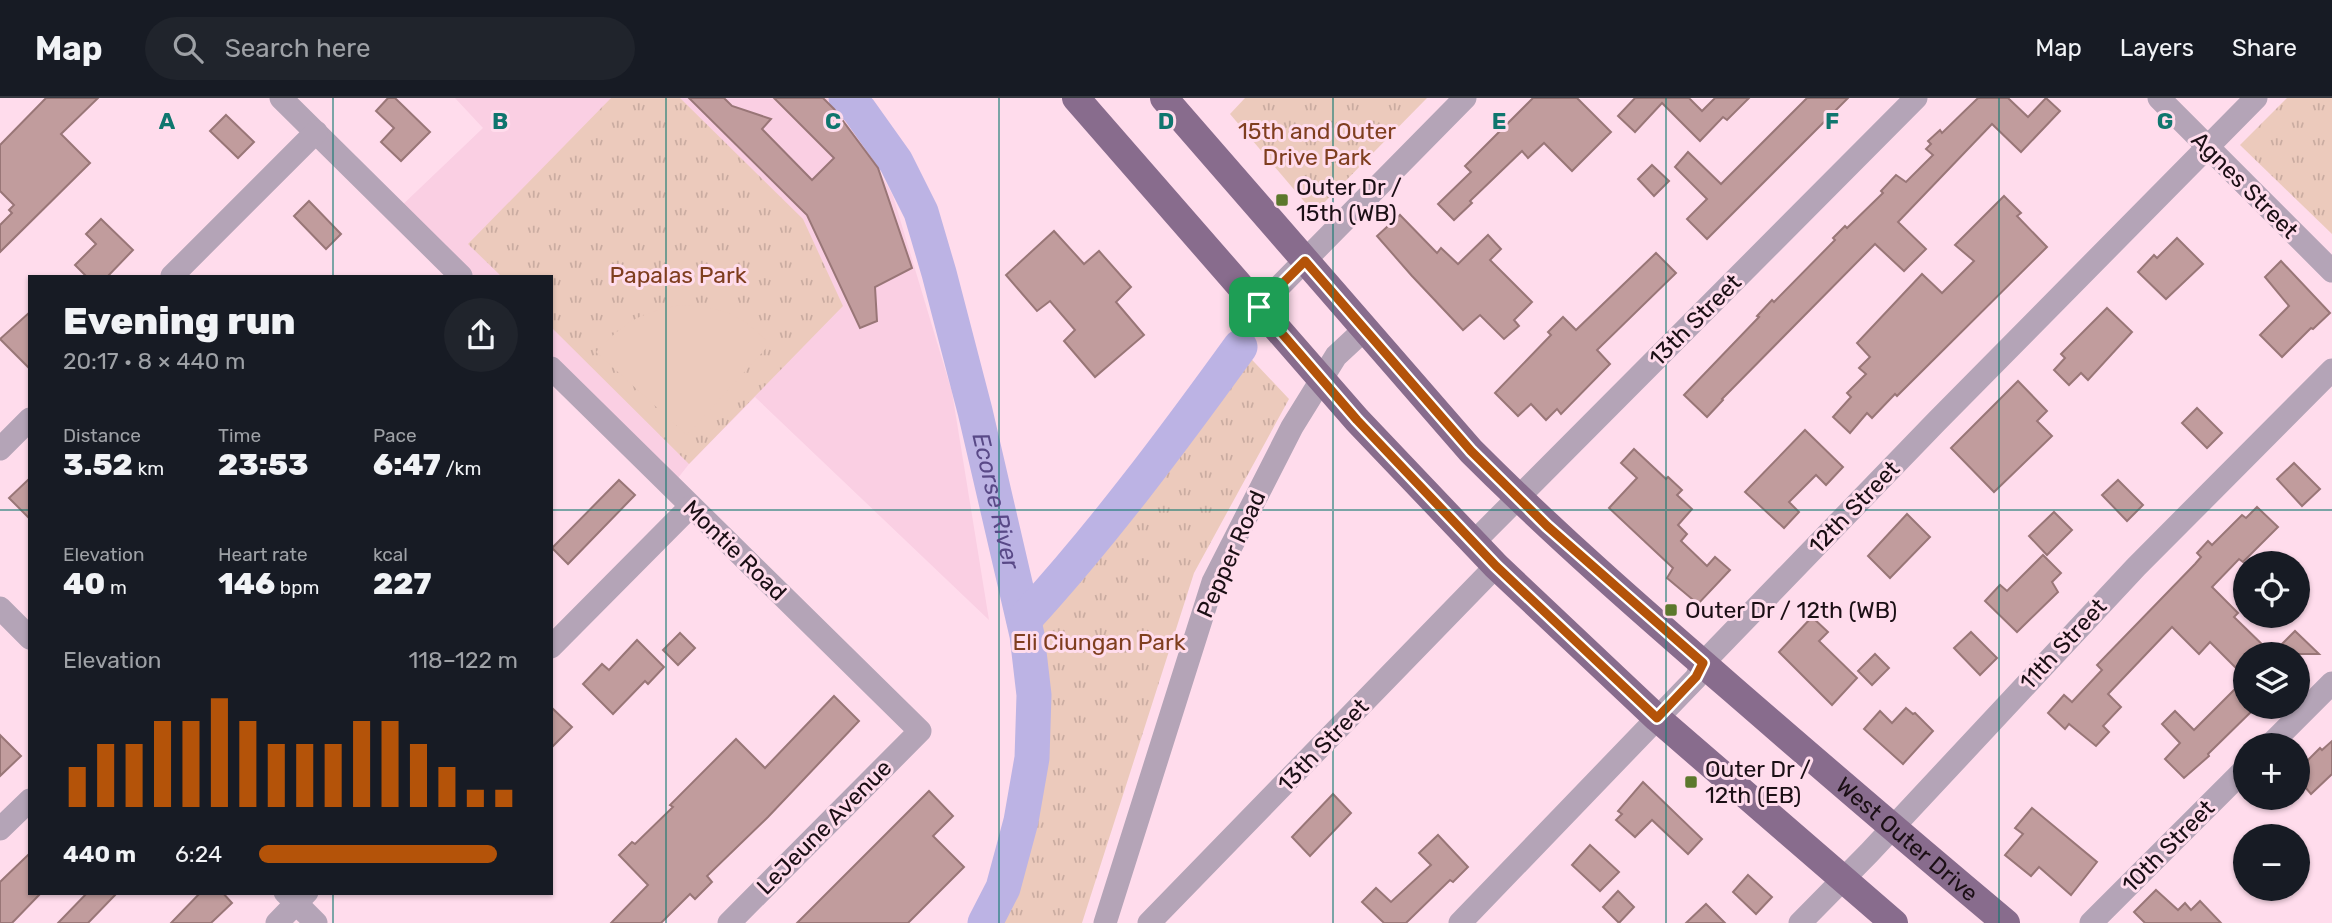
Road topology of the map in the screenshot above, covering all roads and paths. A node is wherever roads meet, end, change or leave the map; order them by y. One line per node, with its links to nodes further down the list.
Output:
1 (281, 98): 8 (street)
2 (1076, 98): 14 (main road)
3 (1164, 98): 10 (main road, West Outer Drive)
4 (1465, 98): 10 (street)
5 (1916, 98): 21 (street, 13th Street)
6 (2159, 98): 9 (street, Agnes Street)
7 (2256, 98): 9 (street, 12th Street)
8 (316, 132): 12 (street); 13 (street)
9 (2207, 147): 11 (street, Agnes Street); 28 (street, 12th Street)
10 (1305, 261): 14 (street); 15 (main road, West Outer Drive)
11 (2332, 271)
12 (173, 275)
13 (460, 275)
14 (1259, 307): 18 (main road)
15 (1365, 329): 18 (street, Pepper Road); 21 (main road, West Outer Drive)
16 (553, 370): 22 (street, Montie Road)
17 (2332, 370): 35 (street, 11th Street)
18 (1321, 379): 23 (main road); 42 (street, Pepper Road)
19 (28, 421): 20 (street)
20 (0, 449)
21 (1518, 498): 23 (street, 13th Street); 28 (main road, West Outer Drive)
22 (690, 507): 27 (street); 31 (street, Montie Road)
23 (1474, 542): 24 (main road)
24 (1496, 566): 30 (main road); 43 (street, 13th Street)
25 (0, 608): 26 (street)
26 (28, 636)
27 (553, 645)
28 (1703, 663): 30 (street, 12th Street); 35 (main road, West Outer Drive)
29 (2332, 683): 32 (street)
30 (1657, 718): 37 (main road); 44 (street, 12th Street)
31 (920, 731): 41 (street, LeJeune Avenue)
32 (2282, 733)
33 (2233, 781): 48 (street, 10th Street)
34 (28, 802): 36 (street)
35 (1891, 827): 37 (street, 11th Street); 47 (main road, West Outer Drive)
36 (0, 830)
37 (1842, 879): 45 (street, 11th Street); 46 (main road)
38 (296, 896): 39 (street); 40 (street)
39 (277, 923)
40 (316, 923)
41 (729, 923)
42 (1105, 923)
43 (1149, 923)
44 (1460, 923)
45 (1800, 923)
46 (1894, 923)
47 (2006, 923)
48 (2091, 923)

